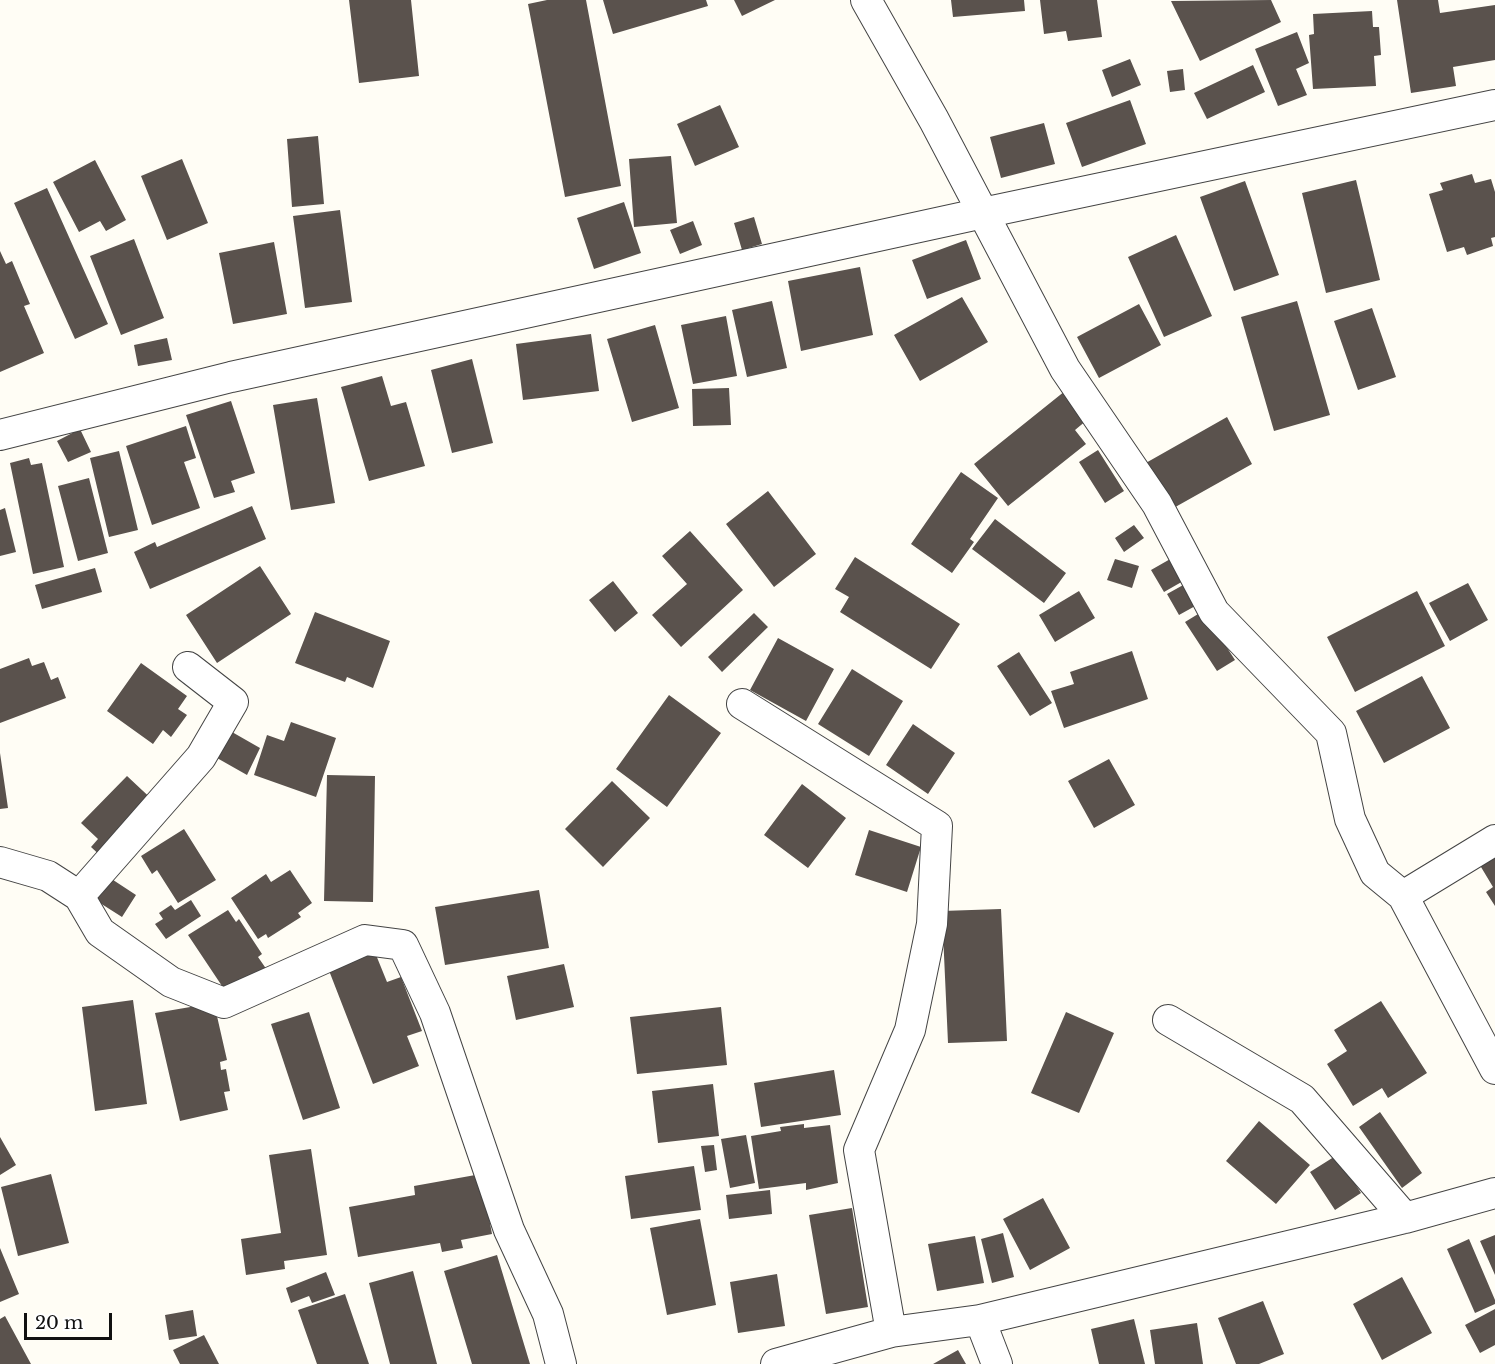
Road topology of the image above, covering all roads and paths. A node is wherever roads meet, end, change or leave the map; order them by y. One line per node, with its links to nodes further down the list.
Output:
1 (866, 0): 3 (street)
2 (1495, 105): 3 (street)
3 (983, 213): 4 (street); 10 (street)
4 (0, 435)
5 (188, 667): 9 (street)
6 (742, 704): 16 (street)
7 (1495, 840): 10 (street)
8 (0, 862): 9 (street)
9 (79, 896): 17 (street)
10 (1403, 896): 12 (street)
11 (1168, 1020): 14 (street)
12 (1495, 1069)
13 (1495, 1193): 14 (street)
14 (1405, 1218): 15 (street)
15 (980, 1320): 16 (street); 19 (street)
16 (891, 1332): 18 (street)
17 (561, 1364)
18 (776, 1364)
19 (997, 1364)

